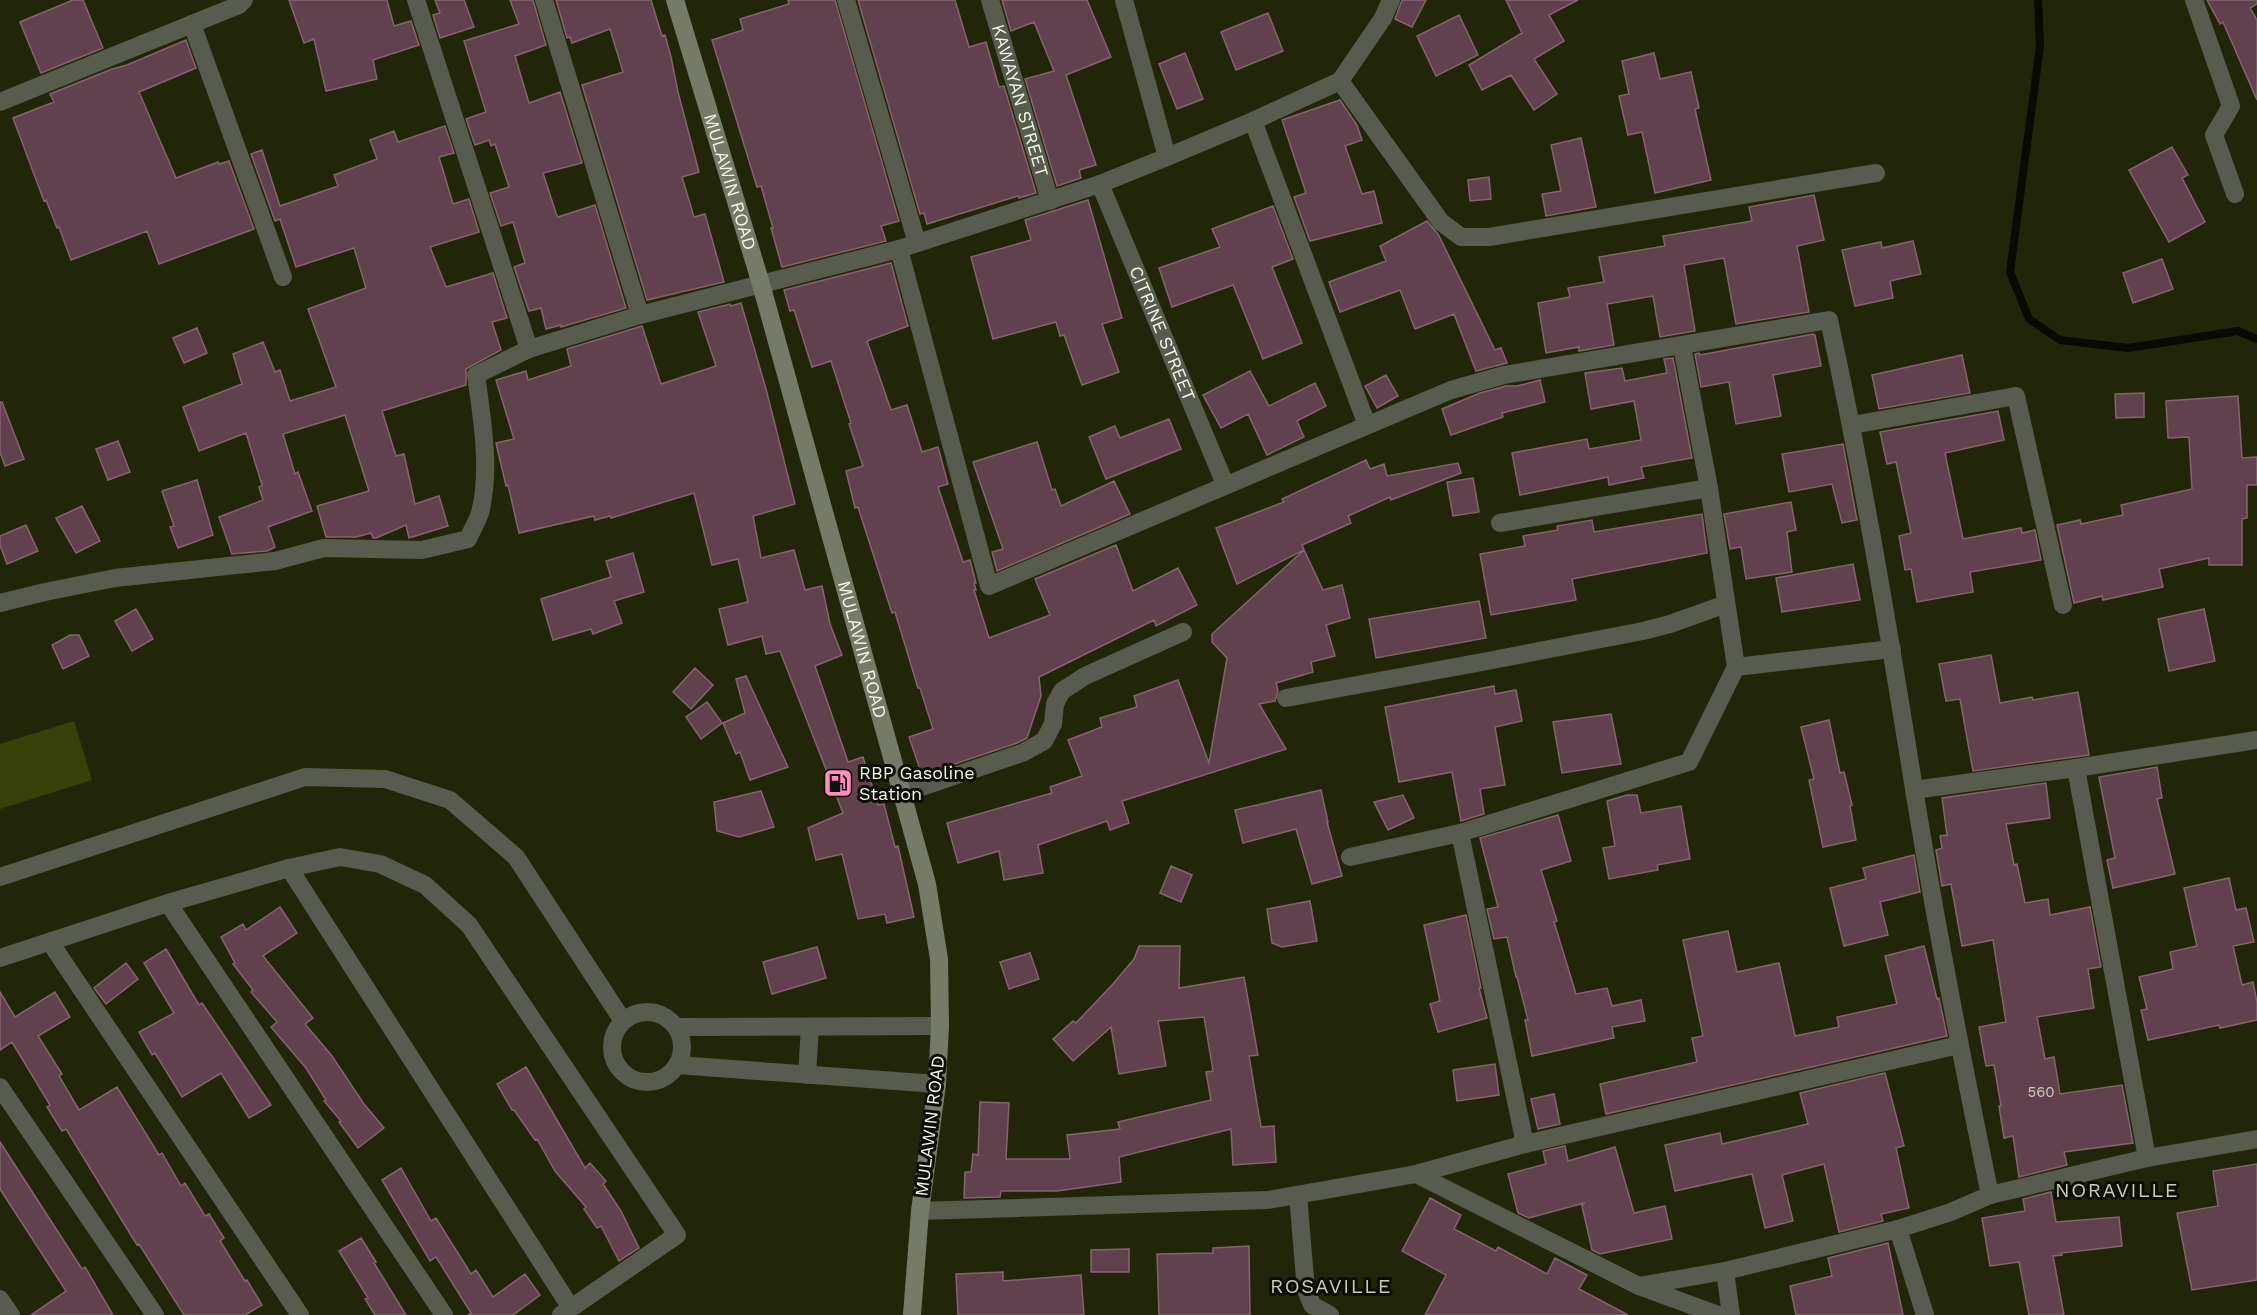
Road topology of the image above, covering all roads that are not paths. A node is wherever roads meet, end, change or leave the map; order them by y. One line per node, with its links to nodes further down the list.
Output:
1 (244, 0): 10 (street)
2 (417, 0): 24 (street)
3 (544, 0): 22 (street)
4 (675, 0): 21 (main road, MULAWIN ROAD)
5 (846, 0): 19 (street)
6 (990, 0): 18 (street, KAWAYAN STREET)
7 (1124, 0): 14 (street)
8 (1391, 0): 11 (street)
9 (2194, 0): 17 (street)
10 (192, 24): 12 (street); 20 (street)
11 (1340, 81): 13 (street); 15 (street)
12 (0, 102)
13 (1253, 121): 14 (street); 25 (street)
14 (1167, 157): 16 (street)
15 (1876, 173)
16 (1100, 184): 18 (street); 27 (street, CITRINE STREET)
17 (2235, 194)
18 (1050, 201): 19 (street)
19 (908, 246): 21 (street); 27 (street)
20 (283, 277)
21 (761, 284): 22 (street); 40 (main road, MULAWIN ROAD)
22 (640, 315): 24 (street)
23 (1682, 346): 25 (street); 26 (street); 28 (street)
24 (529, 349): 30 (street)
25 (1367, 425): 27 (street)
26 (1852, 425): 32 (street); 34 (street)
27 (1225, 484)
28 (1709, 488): 29 (street); 31 (street)
29 (1500, 523)
30 (0, 603)
31 (1726, 604): 35 (street); 36 (street)
32 (2063, 605)
33 (1183, 632): 40 (street)
34 (1892, 649): 35 (street); 39 (street)
35 (1736, 667): 41 (street)
36 (1286, 698)
37 (2257, 740): 38 (street)
38 (2076, 768): 39 (street); 59 (street)
39 (1914, 790): 52 (street)
40 (901, 794): 49 (main road, MULAWIN ROAD)
41 (1460, 833): 42 (street); 58 (street)
42 (1350, 857)
43 (289, 868): 45 (street); 68 (street); 68 (street)
44 (0, 877): 48 (street)
45 (168, 903): 46 (street); 72 (street)
46 (50, 942): 47 (street); 71 (street)
47 (0, 957)
48 (623, 1021): 50 (street); 53 (street)
49 (940, 1026): 51 (street); 55 (main road, MULAWIN ROAD)
50 (676, 1027): 51 (street); 53 (street)
51 (810, 1027): 54 (street)
52 (1959, 1045): 58 (street); 62 (street)
53 (677, 1065): 54 (street)
54 (807, 1075): 55 (street)
55 (937, 1084): 63 (main road, MULAWIN ROAD)
56 (0, 1087): 70 (street)
57 (2257, 1140): 59 (street)
58 (1525, 1144): 60 (street)
59 (2147, 1158): 62 (street)
60 (1416, 1174): 61 (street); 66 (street)
61 (1298, 1195): 63 (street); 74 (street)
62 (1990, 1195): 64 (street)
63 (920, 1211): 73 (main road, MULAWIN ROAD)
64 (1898, 1229): 65 (street); 77 (street)
65 (1725, 1271): 66 (street); 76 (street)
66 (1639, 1286): 75 (street)
67 (0, 1299): 69 (street)
68 (566, 1311)
69 (11, 1315)
70 (155, 1315)
71 (300, 1315)
72 (444, 1315)
73 (912, 1315)
74 (1330, 1315)
75 (1718, 1315)
76 (1731, 1315)
77 (1926, 1315)

